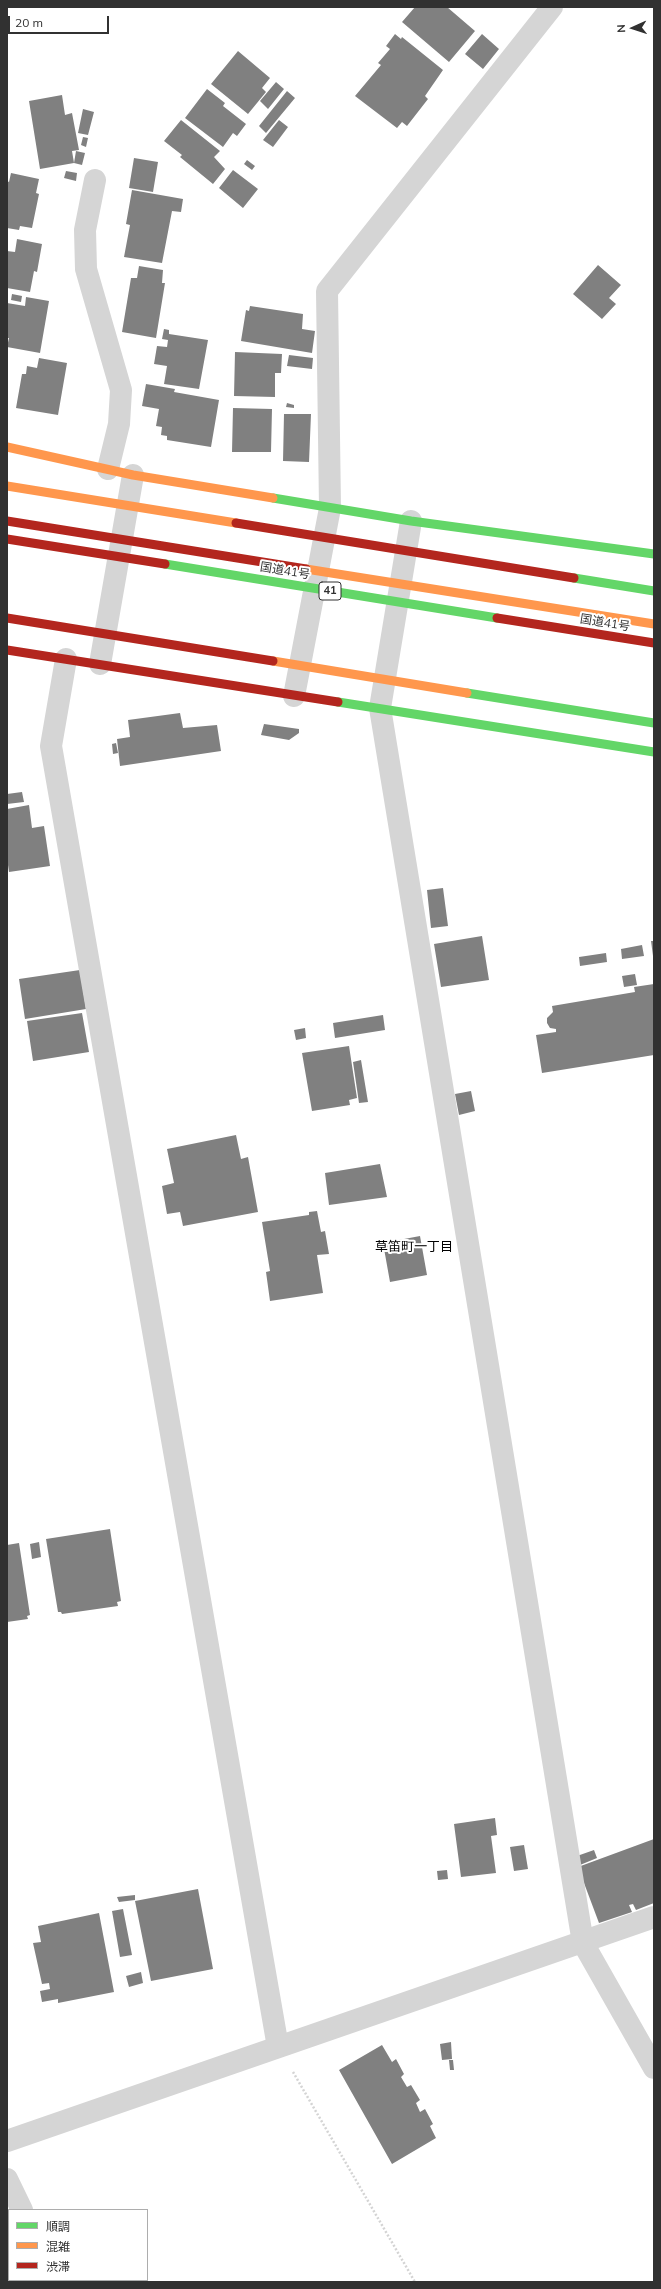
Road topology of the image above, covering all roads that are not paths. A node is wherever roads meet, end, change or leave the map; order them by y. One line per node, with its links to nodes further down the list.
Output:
1 (552, 7): 7 (street)
2 (95, 180): 4 (street)
3 (7, 447): 4 (highway)
4 (108, 469): 5 (highway)
5 (133, 475): 7 (highway); 18 (street)
6 (7, 486): 12 (highway, bridge)
7 (330, 508): 9 (highway); 19 (street)
8 (7, 521): 14 (highway, 国道41号 / 41, bridge)
9 (411, 521): 11 (highway); 20 (street)
10 (7, 539): 15 (highway, 国道41号 / 41, bridge)
11 (654, 554)
12 (654, 591)
13 (7, 618): 21 (highway, bridge)
14 (654, 624)
15 (654, 643)
16 (7, 650): 17 (highway)
17 (66, 659): 18 (highway); 25 (street)
18 (100, 664): 19 (highway)
19 (294, 696): 20 (highway)
20 (380, 708): 22 (highway); 24 (street)
21 (654, 723)
22 (654, 752)
23 (654, 1917): 24 (street)
24 (583, 1943): 25 (street); 26 (street)
25 (278, 2047): 27 (street)
26 (654, 2068)
27 (7, 2141)
28 (7, 2179): 29 (street)
29 (22, 2209)

